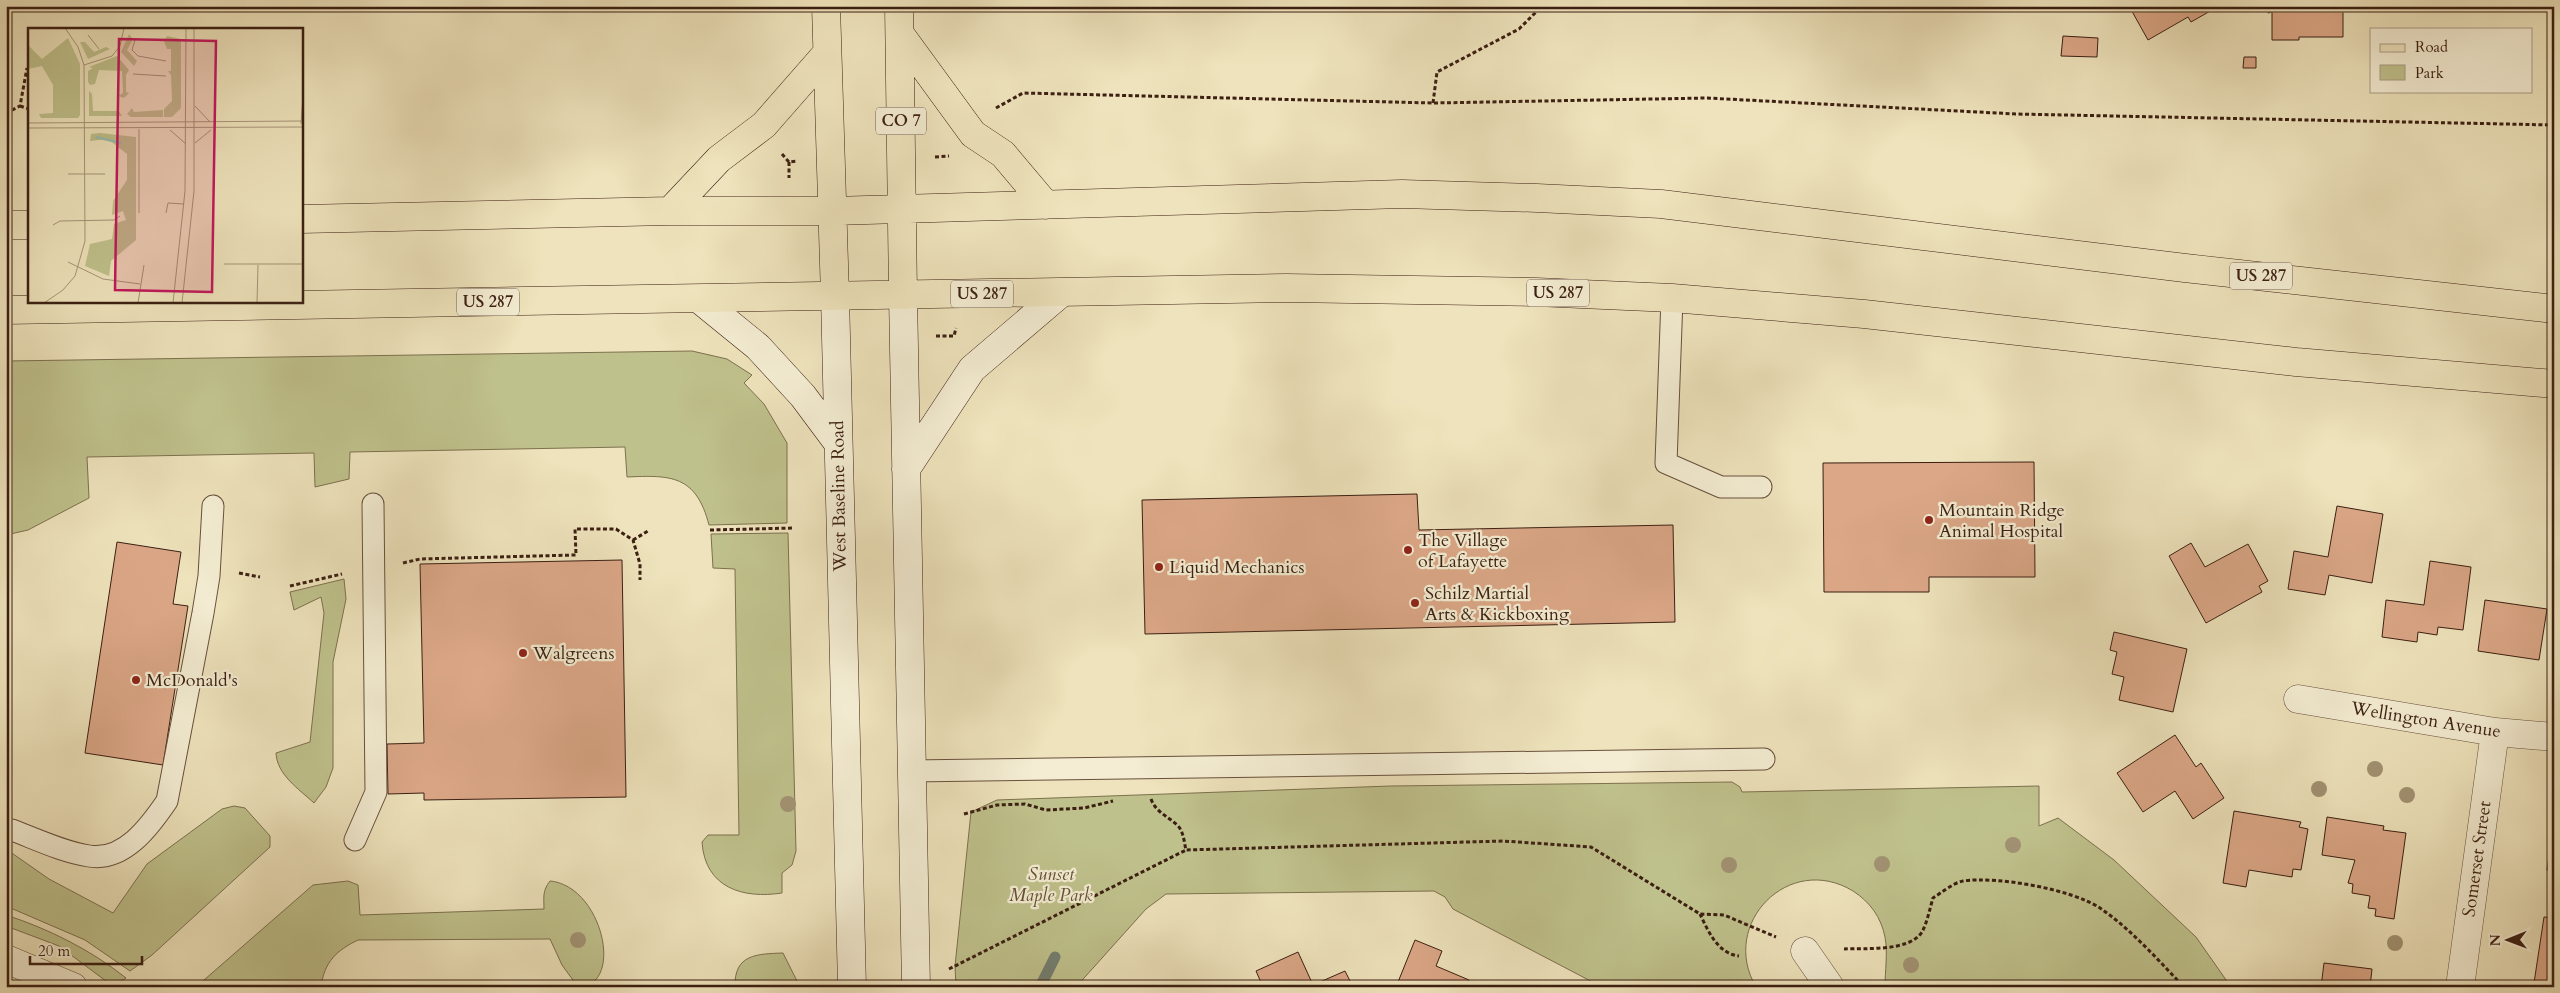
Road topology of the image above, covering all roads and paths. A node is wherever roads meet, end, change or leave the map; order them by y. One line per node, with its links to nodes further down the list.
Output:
1 (826, 6): 5 (main road, West Baseline Road)
2 (899, 6): 4 (main road, CO 7)
3 (1542, 6): 7 (path)
4 (900, 34): 19 (main road); 20 (main road, CO 7)
5 (827, 53): 21 (main road); 22 (main road, West Baseline Road)
6 (27, 68): 8 (path)
7 (1433, 103): 10 (path); 12 (path)
8 (20, 106): 9 (path); 11 (path)
9 (28, 109)
10 (994, 110)
11 (6, 113)
12 (2554, 125)
13 (778, 148): 17 (path)
14 (957, 156): 15 (path)
15 (929, 157)
16 (805, 159): 17 (path)
17 (789, 162): 18 (path)
18 (789, 178)
19 (1046, 205): 20 (main road, US 287); 31 (main road, US 287)
20 (902, 208): 22 (main road, US 287); 27 (main road, CO 7)
21 (670, 211): 22 (main road, US 287); 23 (main road, US 287)
22 (833, 211): 28 (main road, West Baseline Road)
23 (302, 219)
24 (6, 225): 25 (main road)
25 (28, 225)
26 (1061, 292): 27 (main road, US 287); 29 (main road, US 287); 37 (main road)
27 (903, 295): 28 (main road, US 287); 37 (main road)
28 (835, 296): 30 (main road, US 287); 36 (main road, West Baseline Road)
29 (1672, 298): 35 (main road, US 287); 38 (lane)
30 (699, 299): 32 (main road, US 287); 36 (main road)
31 (2554, 309)
32 (6, 310)
33 (958, 322): 34 (path)
34 (936, 336)
35 (2554, 384)
36 (838, 443): 70 (main road, West Baseline Road)
37 (906, 470): 56 (main road)
38 (1761, 487)
39 (373, 504): 62 (lane)
40 (213, 506): 61 (lane)
41 (794, 528): 42 (path)
42 (710, 530)
43 (648, 531): 44 (path)
44 (634, 540): 45 (path); 49 (path)
45 (402, 564)
46 (239, 574): 48 (path)
47 (342, 574): 50 (path)
48 (260, 577)
49 (640, 580)
50 (290, 586)
51 (2298, 699): 52 (main road, Wellington Avenue)
52 (2495, 732): 53 (main road, Wellington Avenue); 74 (main road, Somerset Street)
53 (2554, 738)
54 (1764, 759): 55 (lane)
55 (1150, 767): 56 (lane); 59 (path)
56 (911, 771): 71 (main road)
57 (1122, 801): 60 (path)
58 (1142, 801): 59 (path)
59 (1151, 801): 63 (path)
60 (964, 814)
61 (12, 830)
62 (355, 840)
63 (1186, 850): 64 (path); 68 (path)
64 (1700, 914): 65 (path); 66 (path)
65 (1805, 950): 72 (main road); 73 (path)
66 (1739, 956)
67 (6, 959): 69 (main road)
68 (944, 971)
69 (73, 987)
70 (852, 987)
71 (916, 987)
72 (1830, 987)
73 (2184, 987)
74 (2460, 987)

